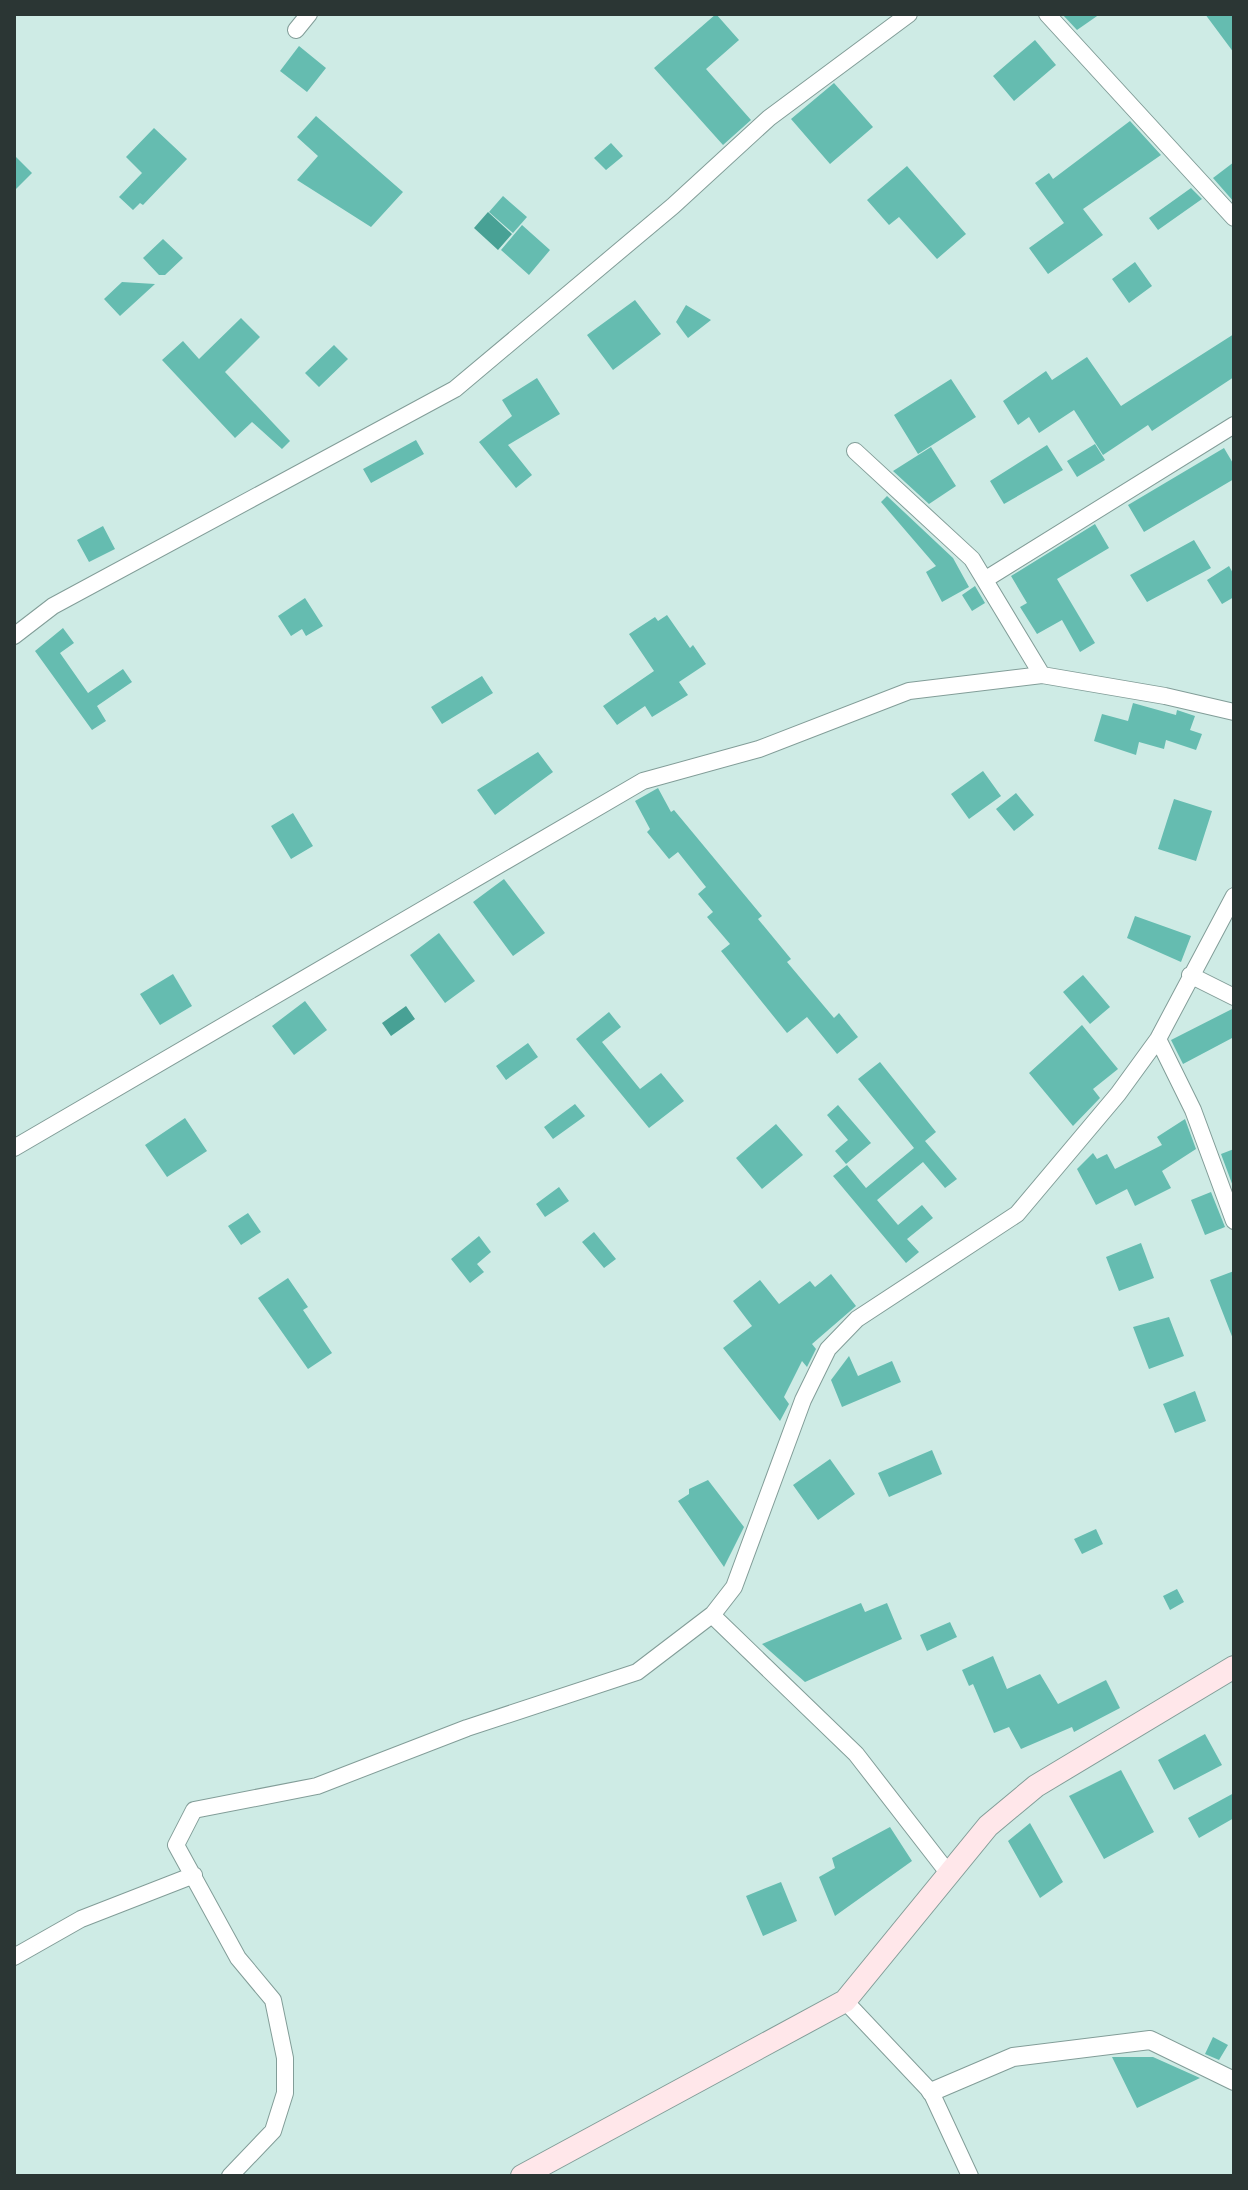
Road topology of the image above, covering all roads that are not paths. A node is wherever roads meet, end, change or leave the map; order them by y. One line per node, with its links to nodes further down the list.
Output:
1 (309, 14): 4 (street)
2 (909, 14): 9 (street)
3 (1047, 14): 5 (street)
4 (296, 30)
5 (1234, 218)
6 (1234, 425): 8 (street)
7 (855, 451): 8 (street)
8 (986, 579): 10 (street)
9 (14, 636)
10 (1042, 675): 11 (street); 16 (street)
11 (1234, 712)
12 (1234, 896): 13 (street)
13 (1190, 975): 14 (street); 15 (street)
14 (1234, 997)
15 (1158, 1039): 17 (street); 18 (street)
16 (14, 1148)
17 (1234, 1221)
18 (712, 1615): 20 (street); 21 (street)
19 (1234, 1667): 20 (main road)
20 (949, 1874): 23 (main road)
21 (194, 1875): 22 (street); 26 (street)
22 (14, 1957)
23 (845, 2001): 25 (street); 27 (main road)
24 (1234, 2081): 25 (street)
25 (931, 2092): 28 (street)
26 (230, 2176)
27 (522, 2176)
28 (970, 2176)

